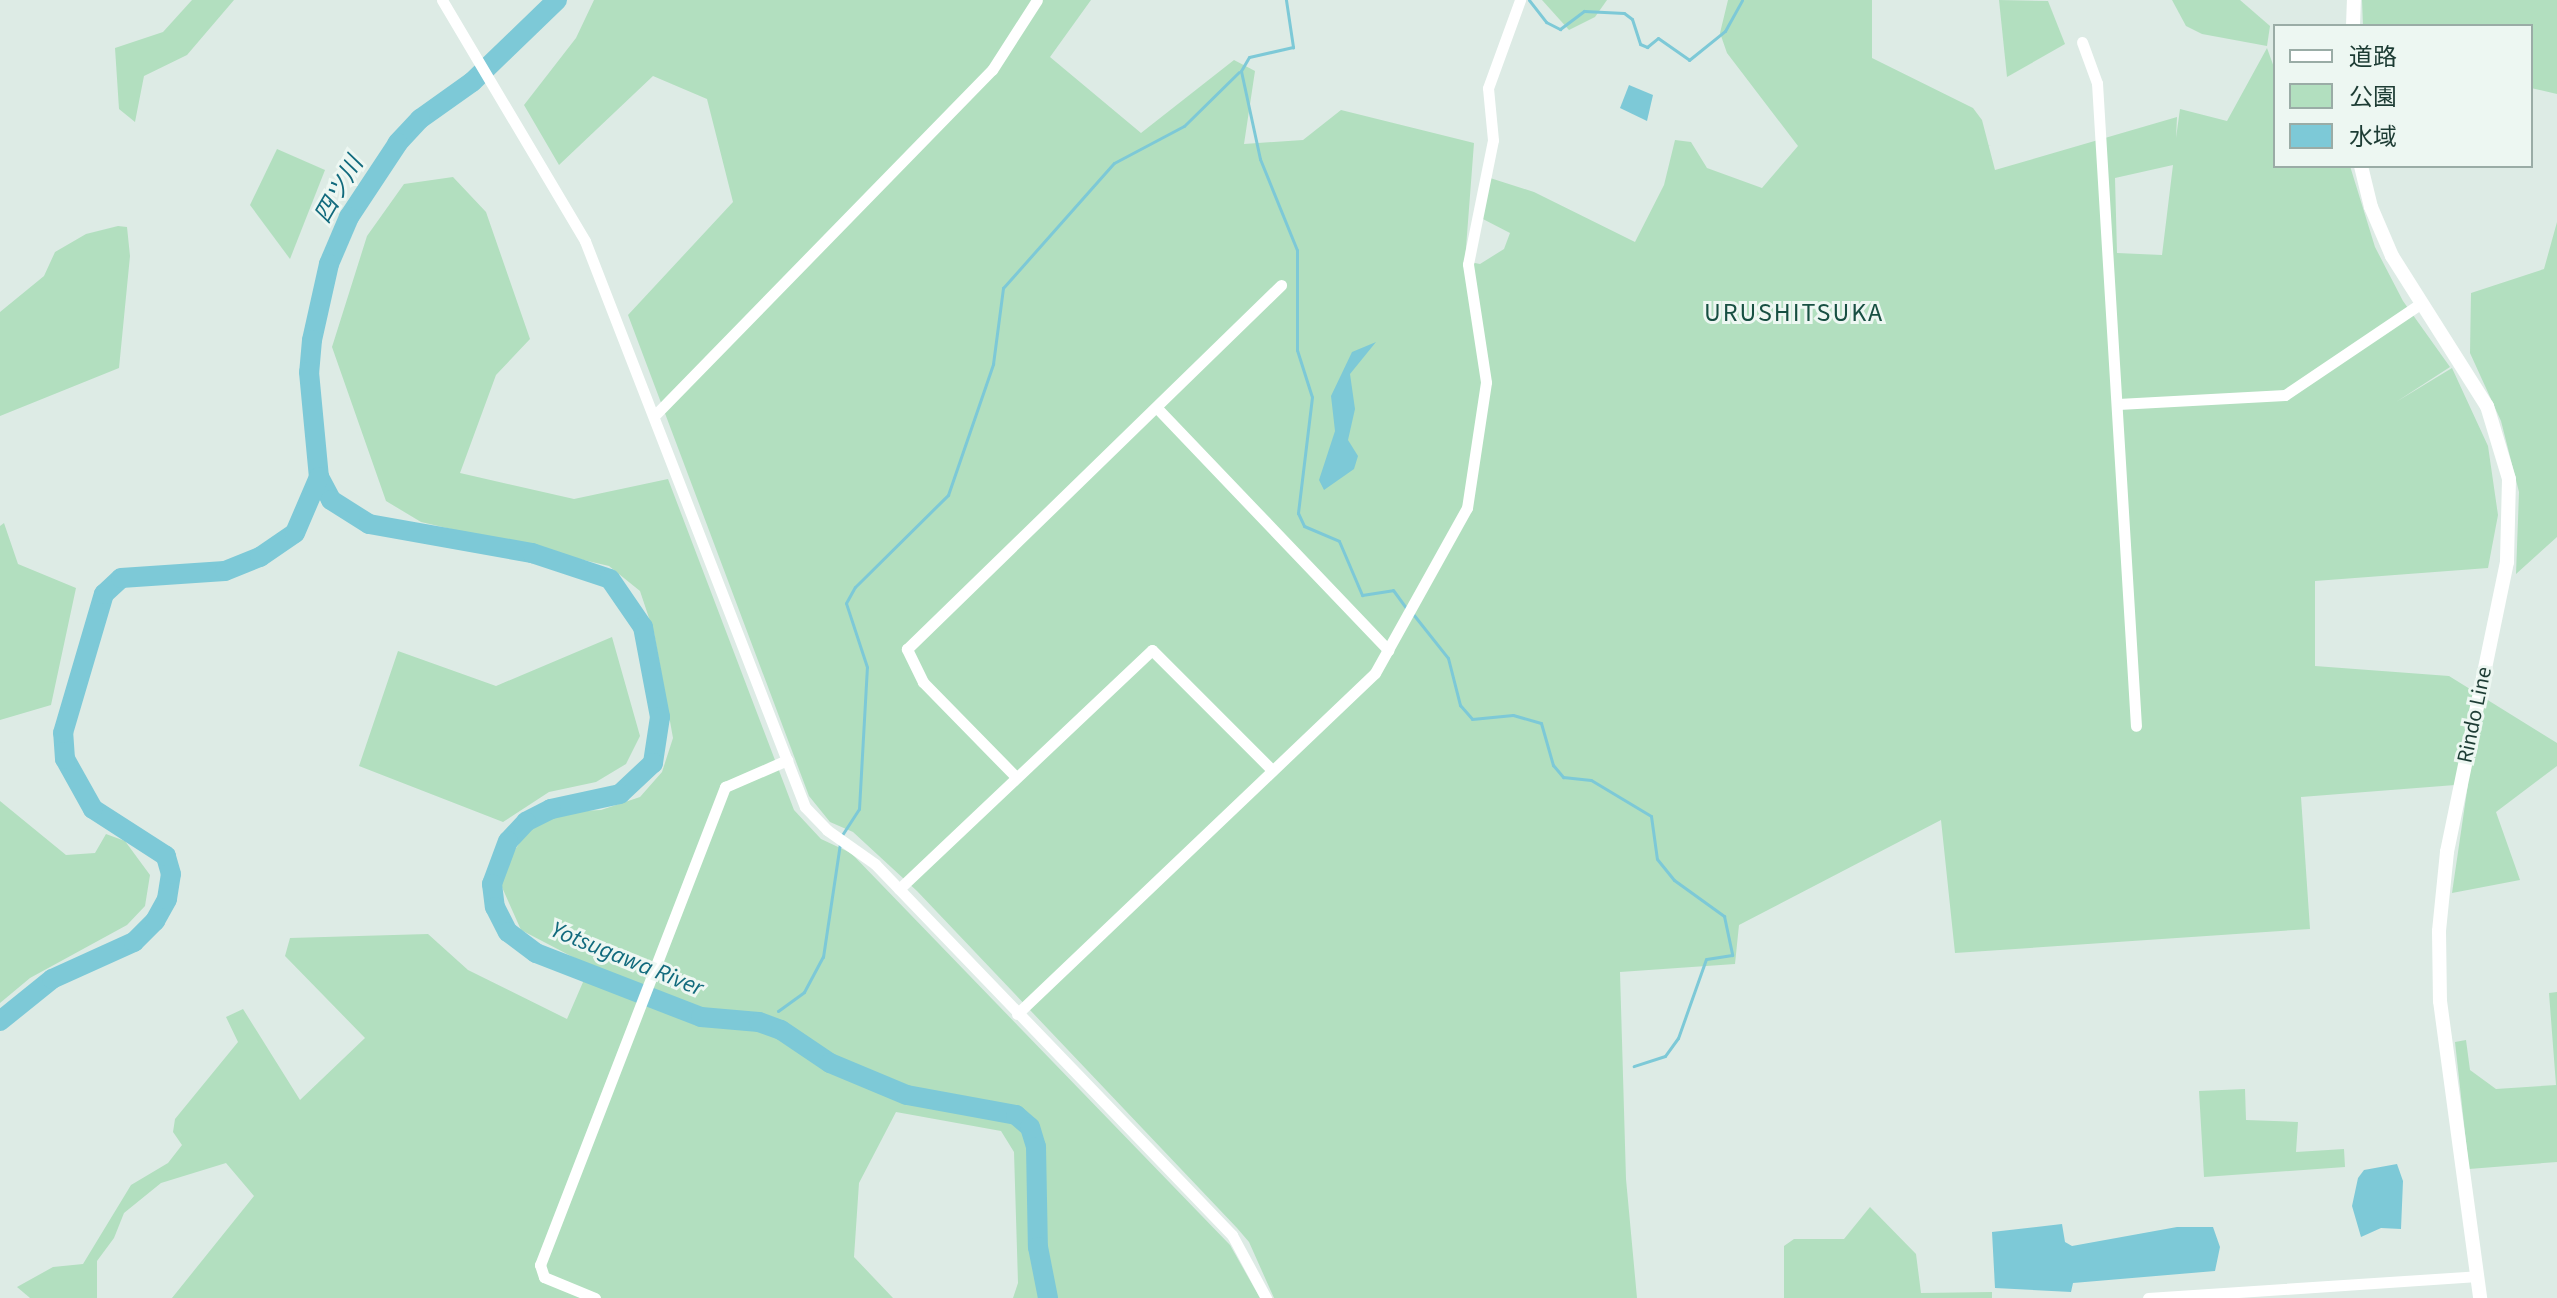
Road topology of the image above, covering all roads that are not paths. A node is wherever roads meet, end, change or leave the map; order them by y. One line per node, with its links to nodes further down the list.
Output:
1 (442, 0): 12 (street)
2 (1037, 0): 12 (street)
3 (1520, 0): 13 (street)
4 (2354, 0): 5 (street)
5 (2353, 24)
6 (2082, 42): 10 (street)
7 (2361, 168): 9 (street, Rindo Line)
8 (1281, 285): 11 (street)
9 (2420, 304): 10 (street); 20 (street, Rindo Line)
10 (2118, 404): 14 (street)
11 (1157, 408): 13 (street); 17 (street)
12 (656, 414): 15 (street)
13 (1388, 650): 16 (street)
14 (2136, 726)
15 (787, 760): 18 (street); 21 (street)
16 (1271, 769): 17 (street); 19 (street)
17 (1016, 777): 18 (street)
18 (899, 889): 19 (street)
19 (1017, 1014): 22 (street)
20 (2477, 1276): 23 (street); 24 (street, Rindo Line)
21 (595, 1298)
22 (1266, 1298)
23 (2148, 1298)
24 (2480, 1298)

